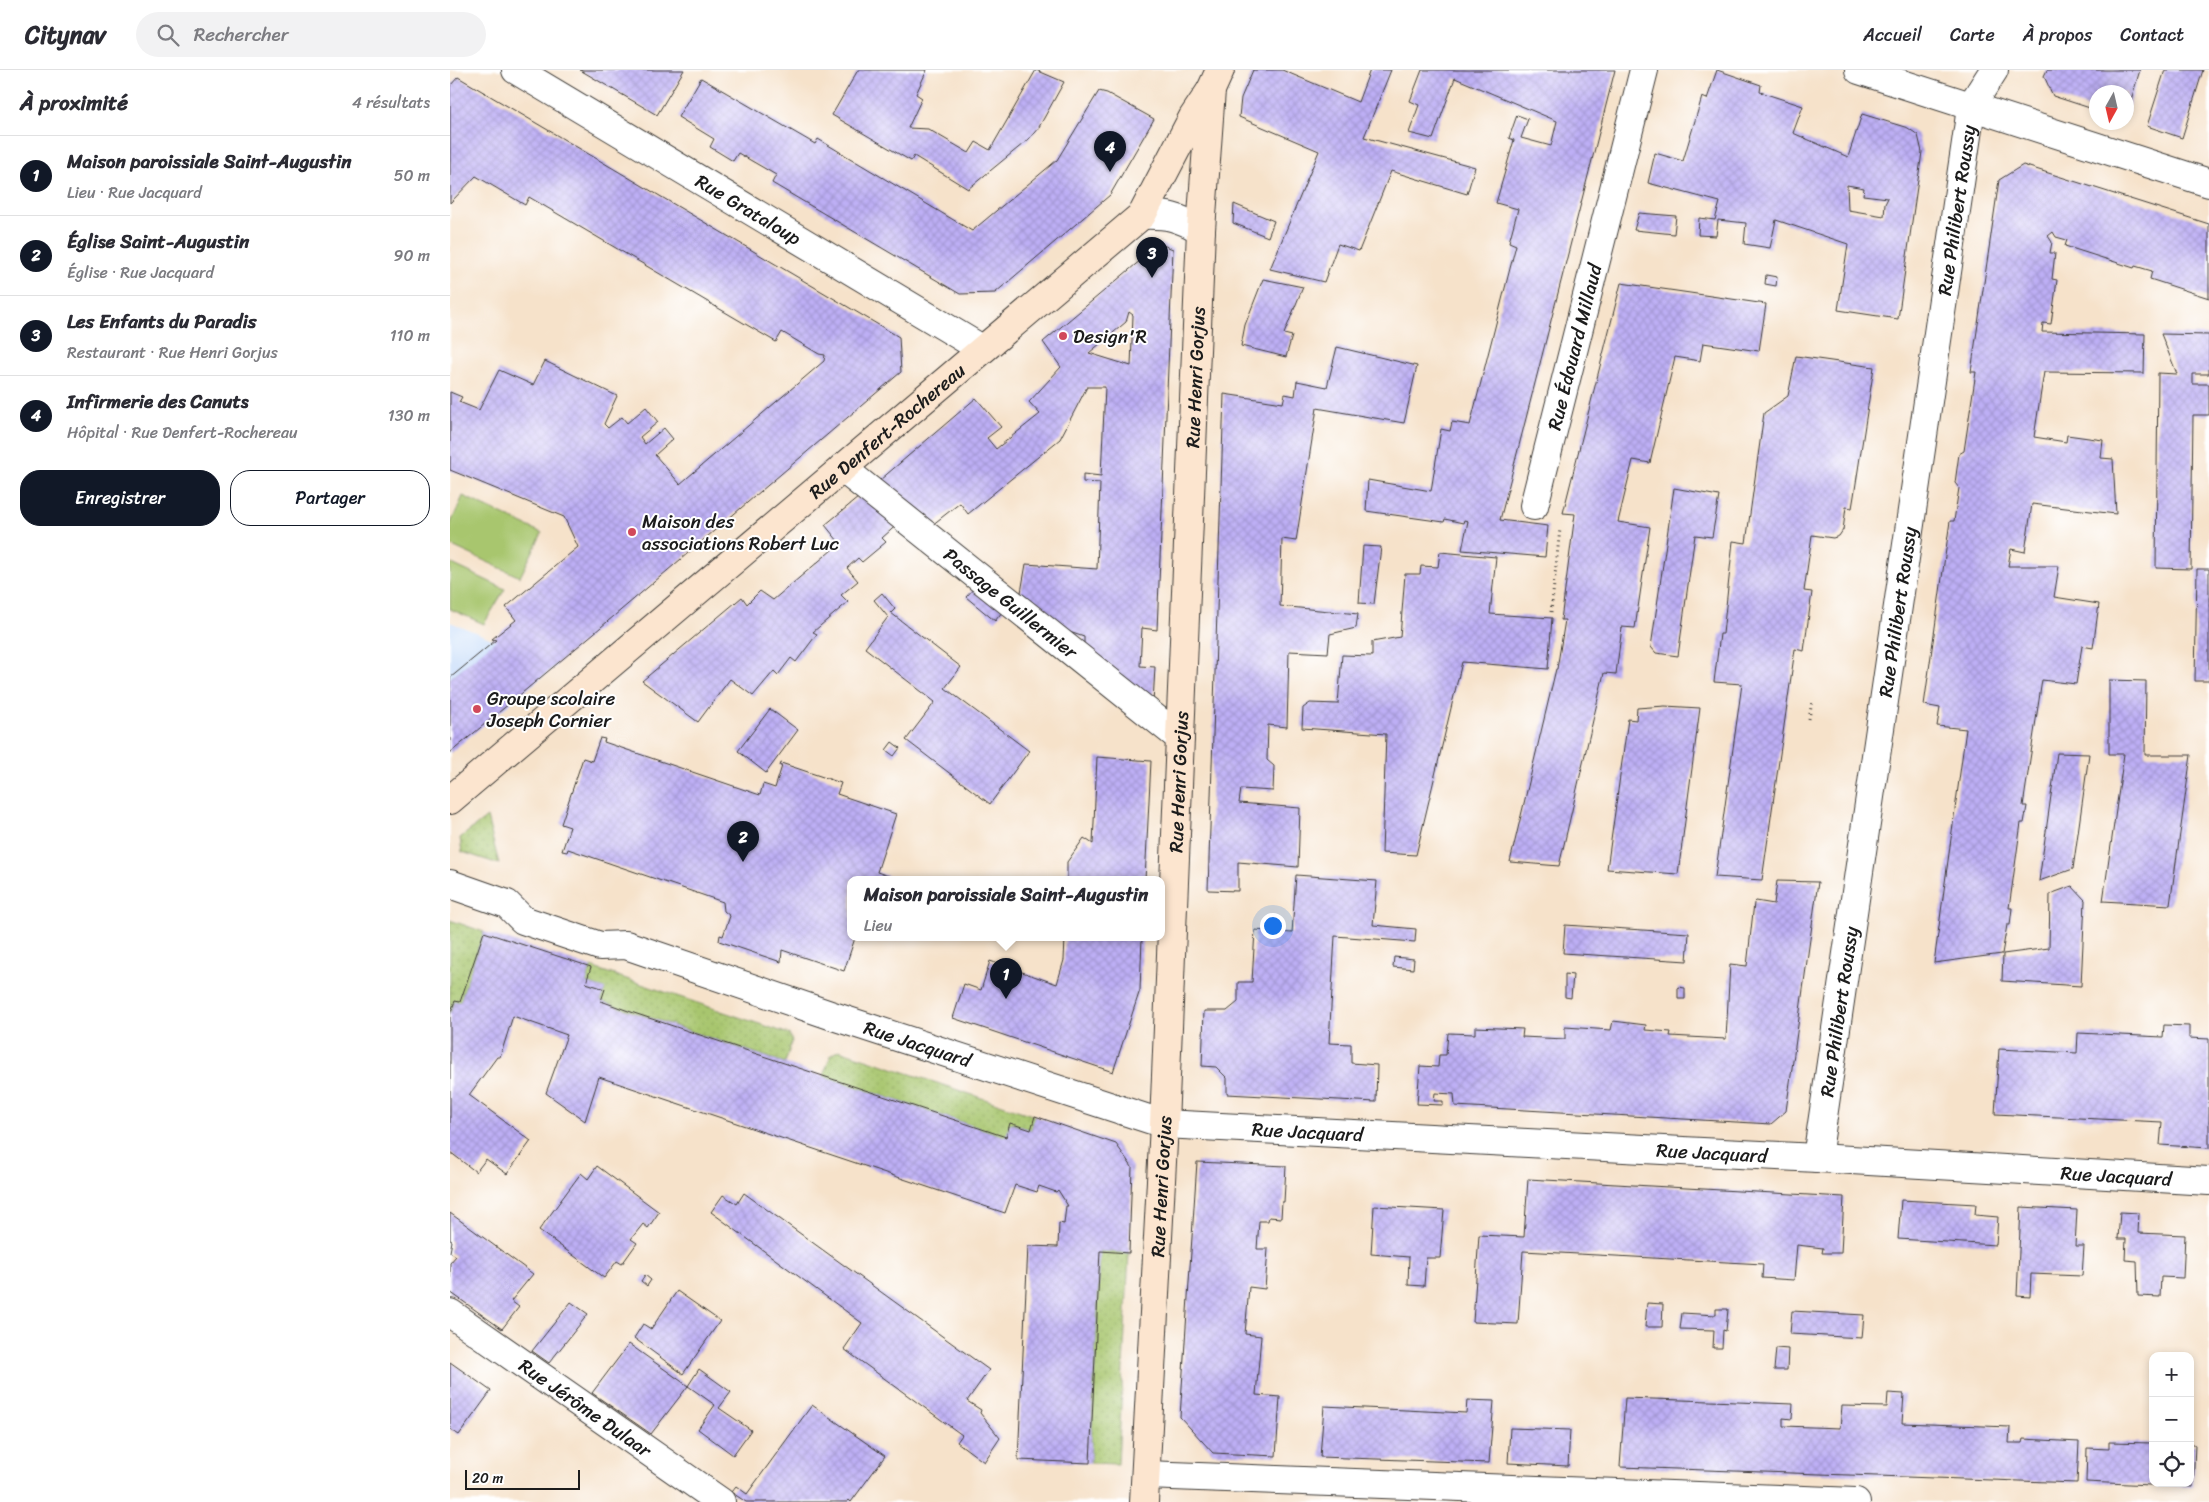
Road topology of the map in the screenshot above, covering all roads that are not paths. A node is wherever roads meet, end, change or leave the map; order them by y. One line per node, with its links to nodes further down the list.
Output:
1 (516, 70): 10 (street, Rue Grataloup)
2 (1644, 70): 12 (street, Rue Édouard Millaud)
3 (1859, 70): 6 (street)
4 (1994, 70): 6 (street, Rue Philibert Roussy)
5 (1216, 80): 8 (street, Rue Denfert-Rochereau); 9 (street, Rue Henri Gorjus)
6 (1971, 106): 7 (street); 17 (street, Rue Philibert Roussy)
7 (2209, 183)
8 (1142, 215): 9 (street); 10 (street, Rue Denfert-Rochereau)
9 (1201, 230): 13 (street, Rue Henri Gorjus)
10 (982, 349): 11 (street, Rue Denfert-Rochereau)
11 (842, 468): 13 (street, Passage Guillermier); 14 (street, Rue Denfert-Rochereau)
12 (1534, 506)
13 (1180, 738): 16 (street, Rue Henri Gorjus)
14 (450, 800)
15 (450, 884): 16 (street, Rue Jacquard)
16 (1164, 1124): 17 (street, Rue Jacquard); 20 (street, Rue Henri Gorjus)
17 (1817, 1158): 18 (street, Rue Jacquard)
18 (2209, 1181)
19 (450, 1313): 21 (street, Rue Jérôme Dulaar)
20 (1145, 1489): 22 (street)
21 (721, 1502)
22 (1856, 1502)

